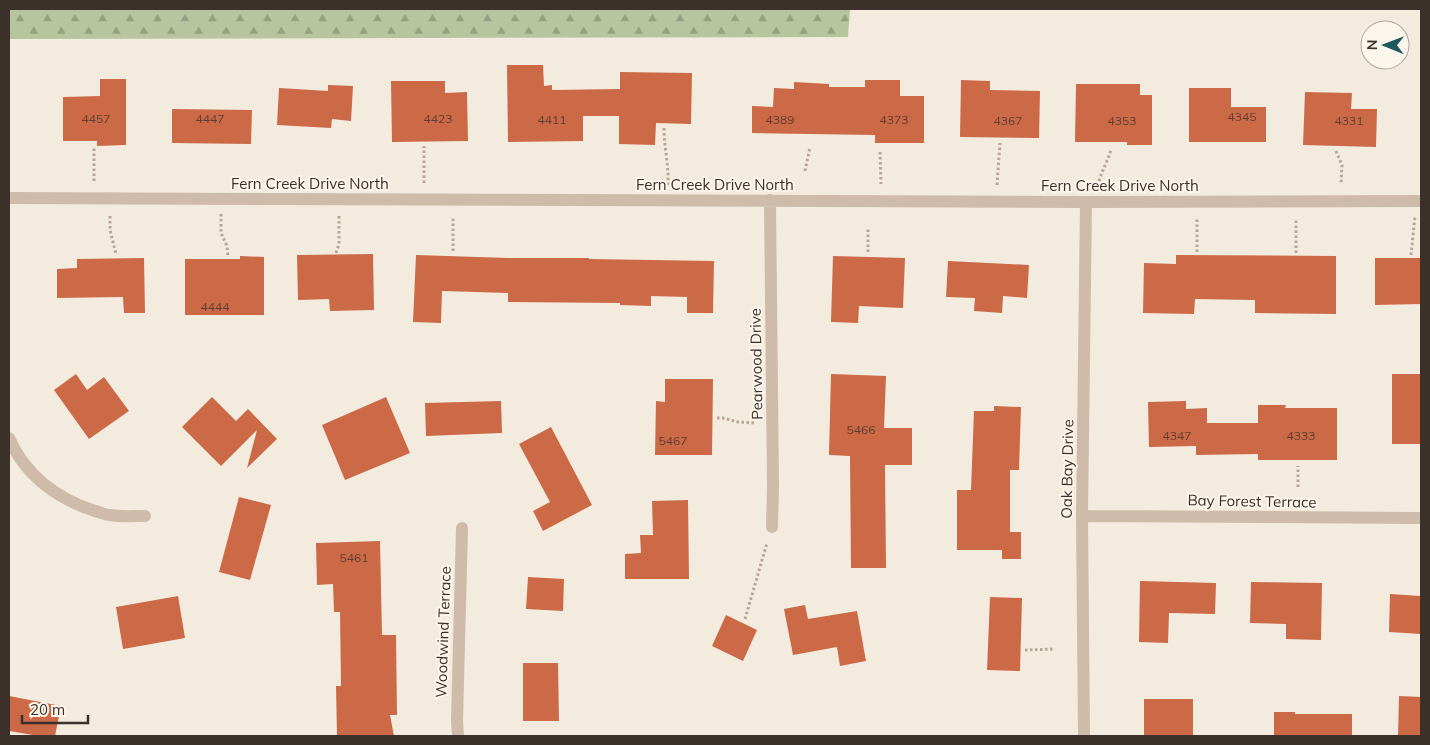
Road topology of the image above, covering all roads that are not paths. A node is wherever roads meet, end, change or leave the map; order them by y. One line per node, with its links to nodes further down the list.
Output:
1 (9, 198): 2 (street, Fern Creek Drive North)
2 (770, 200): 4 (street, Fern Creek Drive North); 9 (street, Pearwood Drive)
3 (1418, 201): 4 (street, Fern Creek Drive North)
4 (1092, 202): 7 (street, Oak Bay Drive)
5 (9, 438): 6 (street)
6 (145, 516)
7 (1082, 516): 8 (street, Bay Forest Terrace); 12 (street, Oak Bay Drive)
8 (1421, 518)
9 (772, 527)
10 (462, 528): 11 (street, Woodwind Terrace)
11 (458, 736)
12 (1084, 736)

